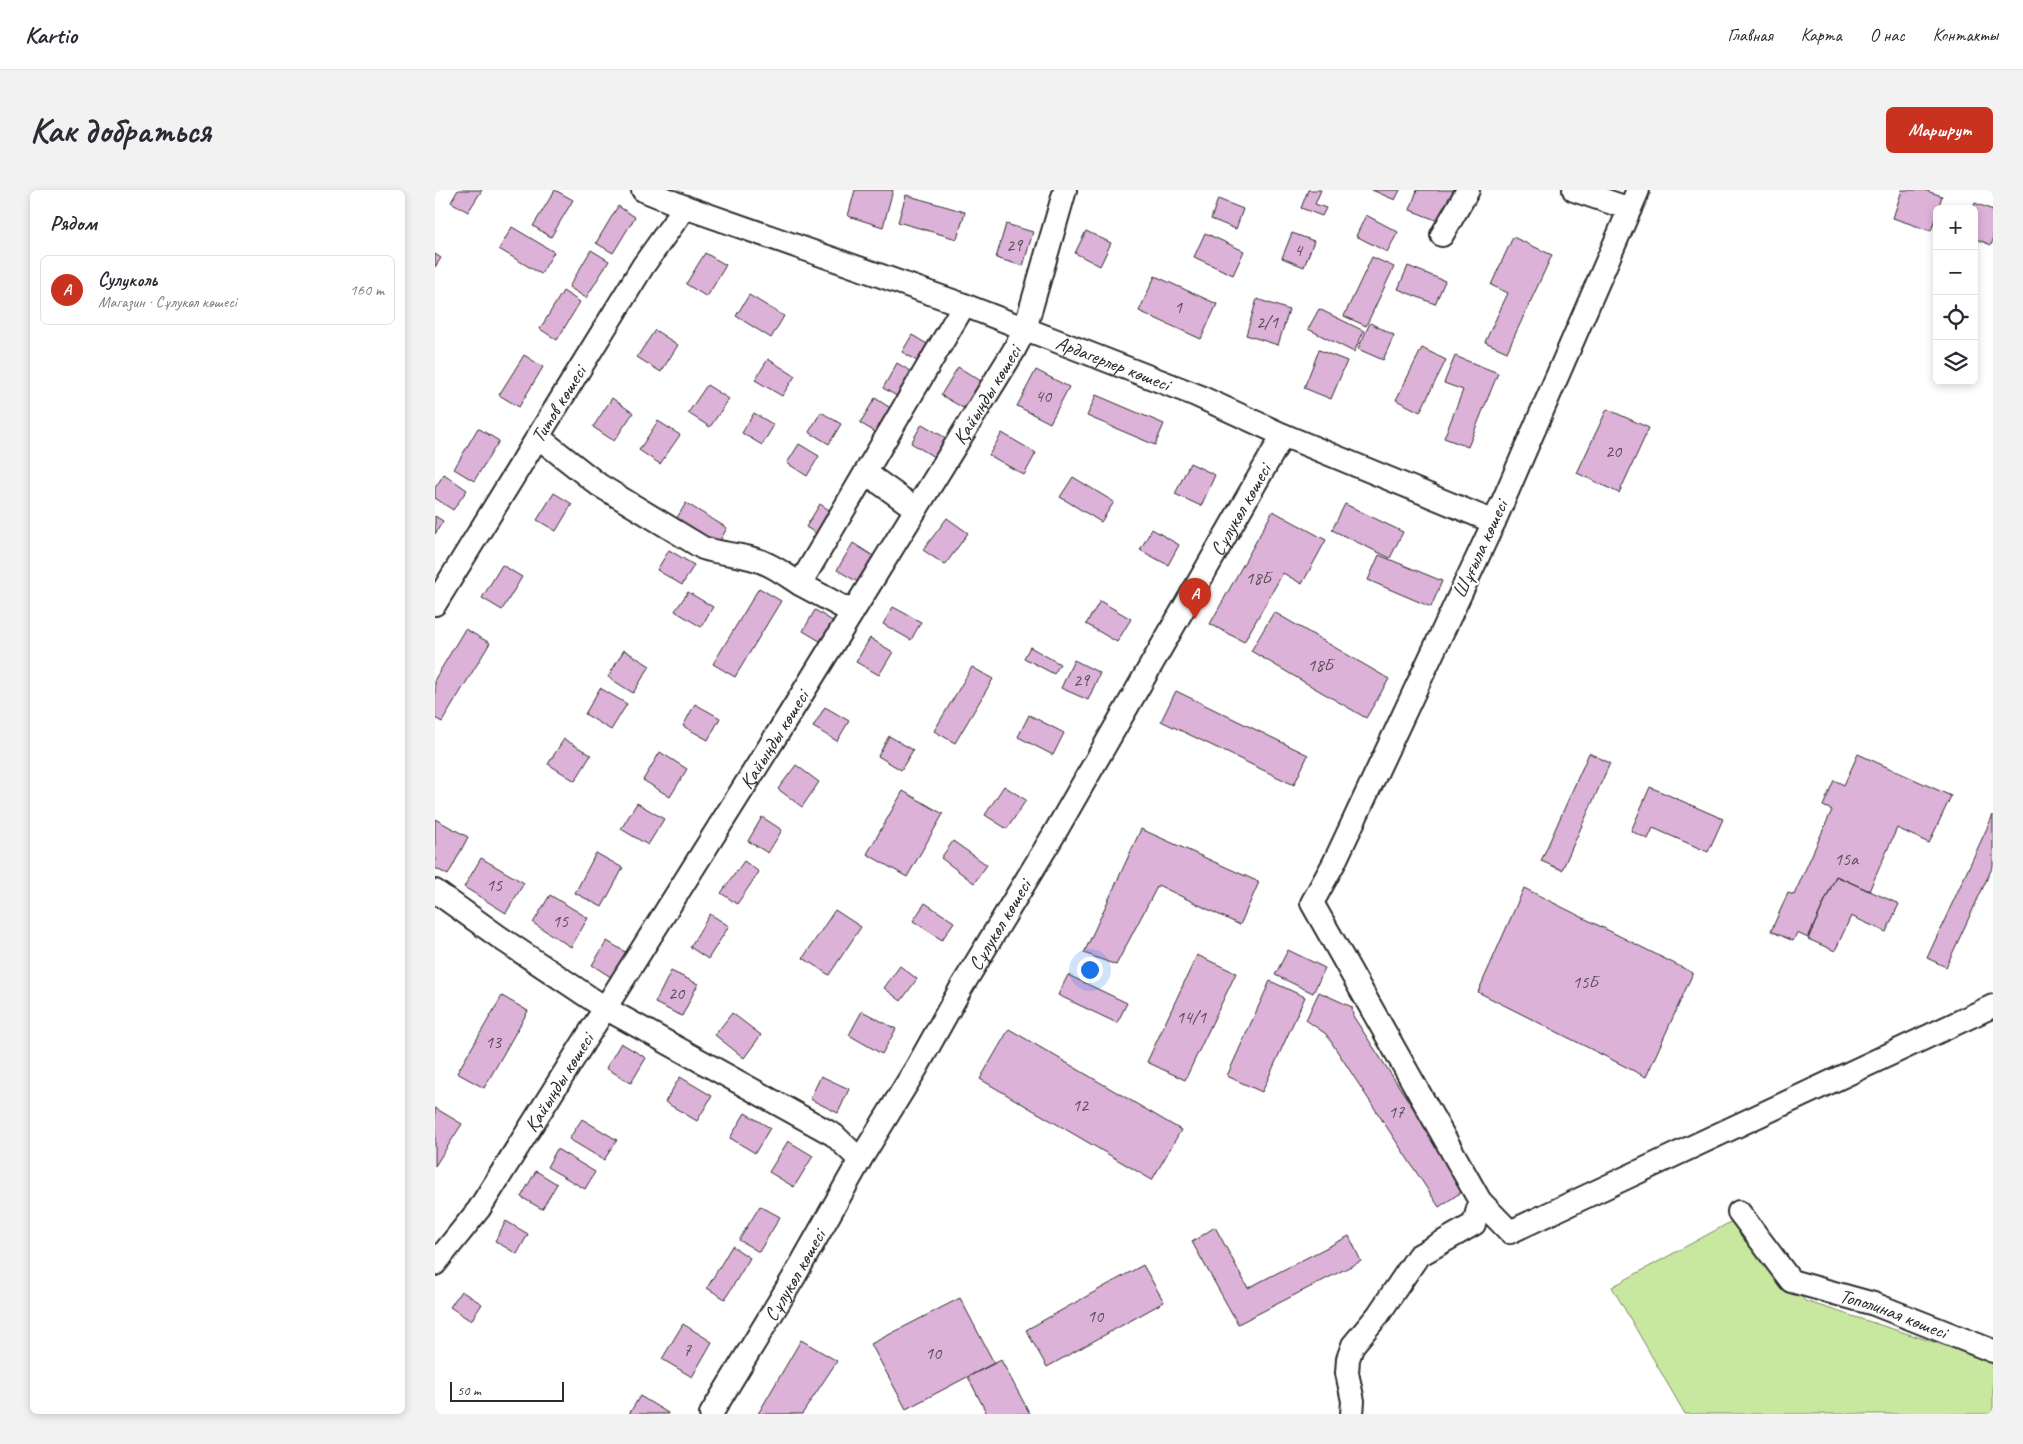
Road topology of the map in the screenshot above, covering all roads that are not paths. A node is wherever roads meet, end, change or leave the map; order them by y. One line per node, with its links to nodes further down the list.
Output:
1 (643, 190): 6 (street, Ардагерлер көшесі)
2 (1065, 190): 9 (street, Қайыңды көшесі)
3 (1468, 190): 7 (street)
4 (1574, 190): 5 (street)
5 (1634, 199): 14 (street, Шұғыла көшесі)
6 (685, 207): 8 (street, Ардагерлер көшесі); 11 (street, Титов көшесі)
7 (1442, 235)
8 (964, 305): 9 (street, Ардагерлер көшесі); 12 (street)
9 (1025, 329): 10 (street, Ардагерлер көшесі); 13 (street, Қайыңды көшесі)
10 (1283, 436): 14 (street, Ардагерлер көшесі); 21 (street, Сұлукөл көшесі)
11 (538, 438): 15 (street); 16 (street, Титов көшесі)
12 (866, 473): 13 (street); 15 (street)
13 (916, 509): 17 (street, Қайыңды көшесі)
14 (1494, 522): 22 (street, Шұғыла көшесі)
15 (800, 584): 17 (street)
16 (435, 604)
17 (853, 612): 20 (street, Қайыңды көшесі)
18 (435, 890): 20 (street)
19 (1993, 1006): 22 (street)
20 (605, 1008): 21 (street); 24 (street, Қайыңды көшесі)
21 (860, 1160): 26 (street, Сұлукөл көшесі)
22 (1480, 1201): 27 (street)
23 (1739, 1212): 25 (street, Тополиная көшесі)
24 (435, 1264)
25 (1993, 1351)
26 (711, 1414)
27 (1352, 1414)

